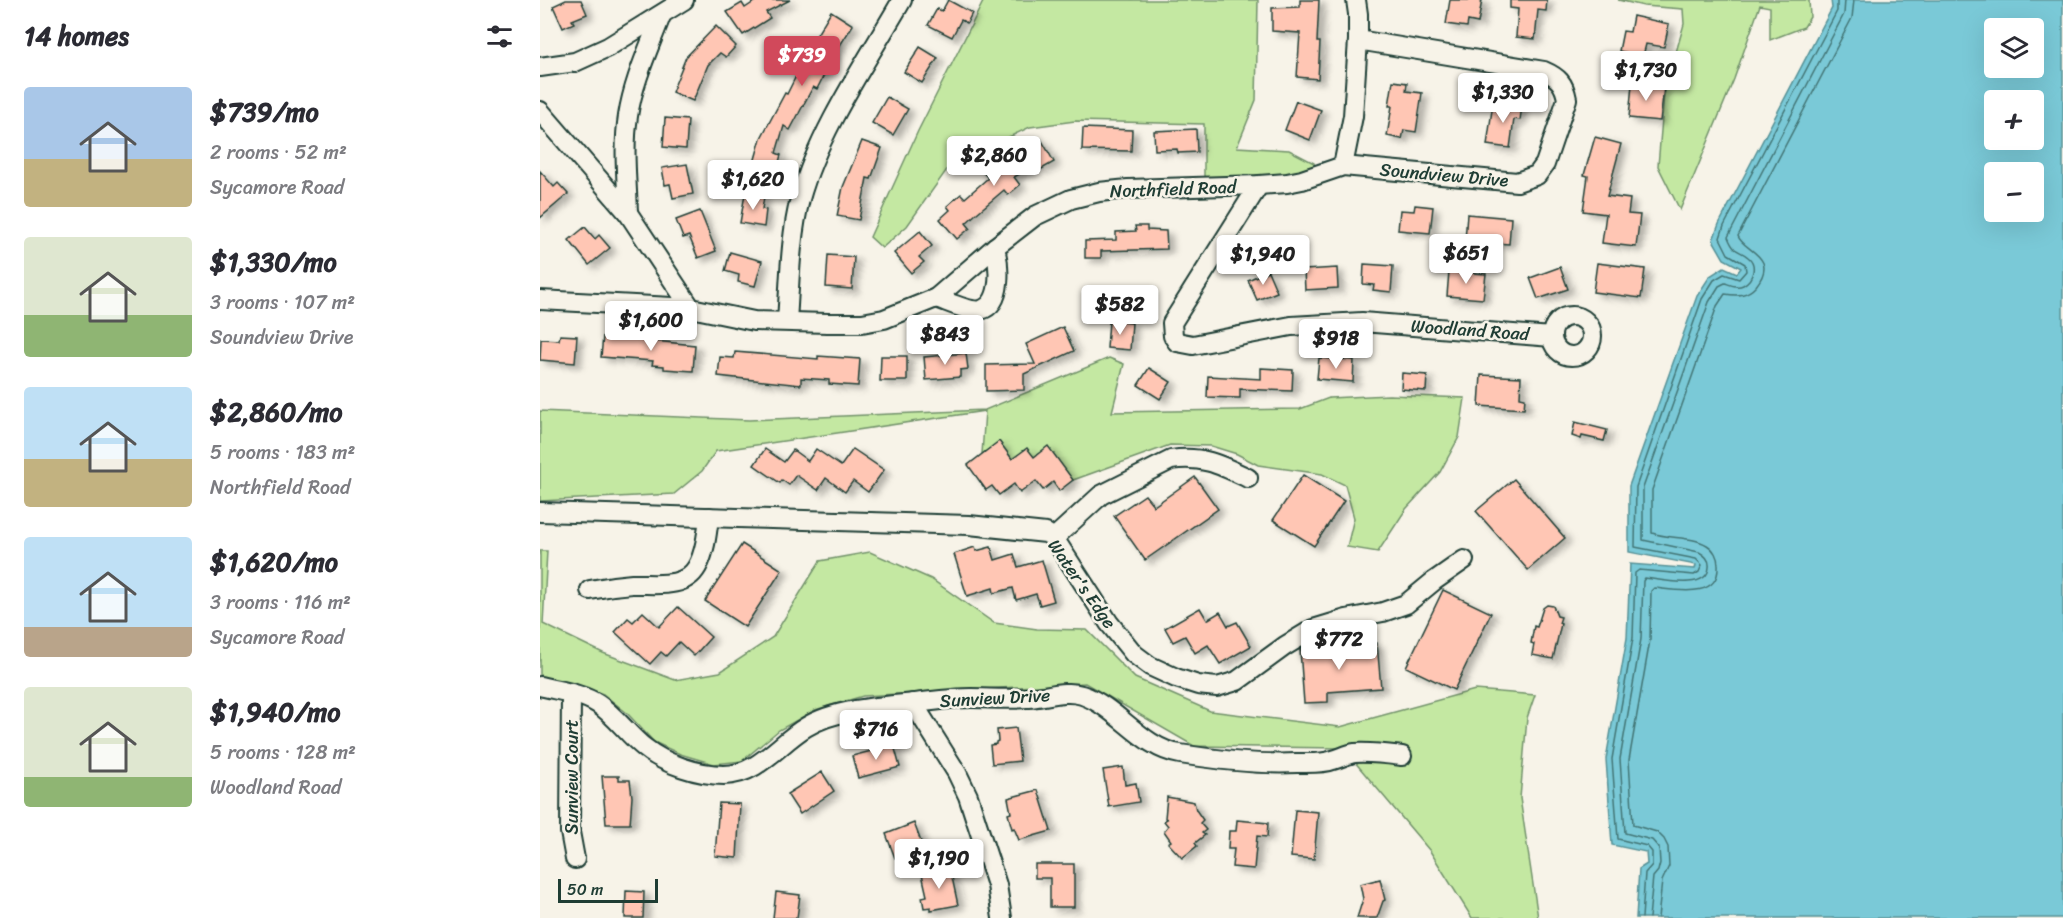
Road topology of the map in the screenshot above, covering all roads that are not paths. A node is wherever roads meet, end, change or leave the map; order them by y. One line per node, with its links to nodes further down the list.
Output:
1 (684, 0): 4 (street)
2 (902, 0): 15 (street)
3 (1356, 0): 5 (street)
4 (661, 15): 6 (street); 10 (street)
5 (1358, 40): 8 (street); 8 (street, Soundview Drive)
6 (540, 67)
7 (540, 111): 10 (street)
8 (1342, 166): 9 (street, Soundview Drive)
9 (1259, 185): 11 (street, Northfield Road); 16 (street, Woodland Road)
10 (628, 213): 14 (street)
11 (994, 247): 12 (street, Northfield Road); 12 (street)
12 (936, 298): 15 (street, Northfield Road)
13 (540, 300): 14 (street, Northfield Road)
14 (691, 308): 15 (street, Northfield Road)
15 (787, 321)
16 (1552, 337)
17 (1248, 478): 20 (street)
18 (540, 512): 19 (street, Water's Edge)
19 (709, 518): 20 (street, Water's Edge); 22 (street)
20 (1054, 538): 21 (street, Water's Edge)
21 (1464, 560)
22 (590, 590)
23 (540, 686): 24 (street, Sunview Drive)
24 (572, 693): 25 (street, Sunview Drive); 27 (street, Sunview Court)
25 (913, 703): 26 (street, Sunview Drive); 28 (street)
26 (1402, 756)
27 (575, 859)
28 (1002, 918)

